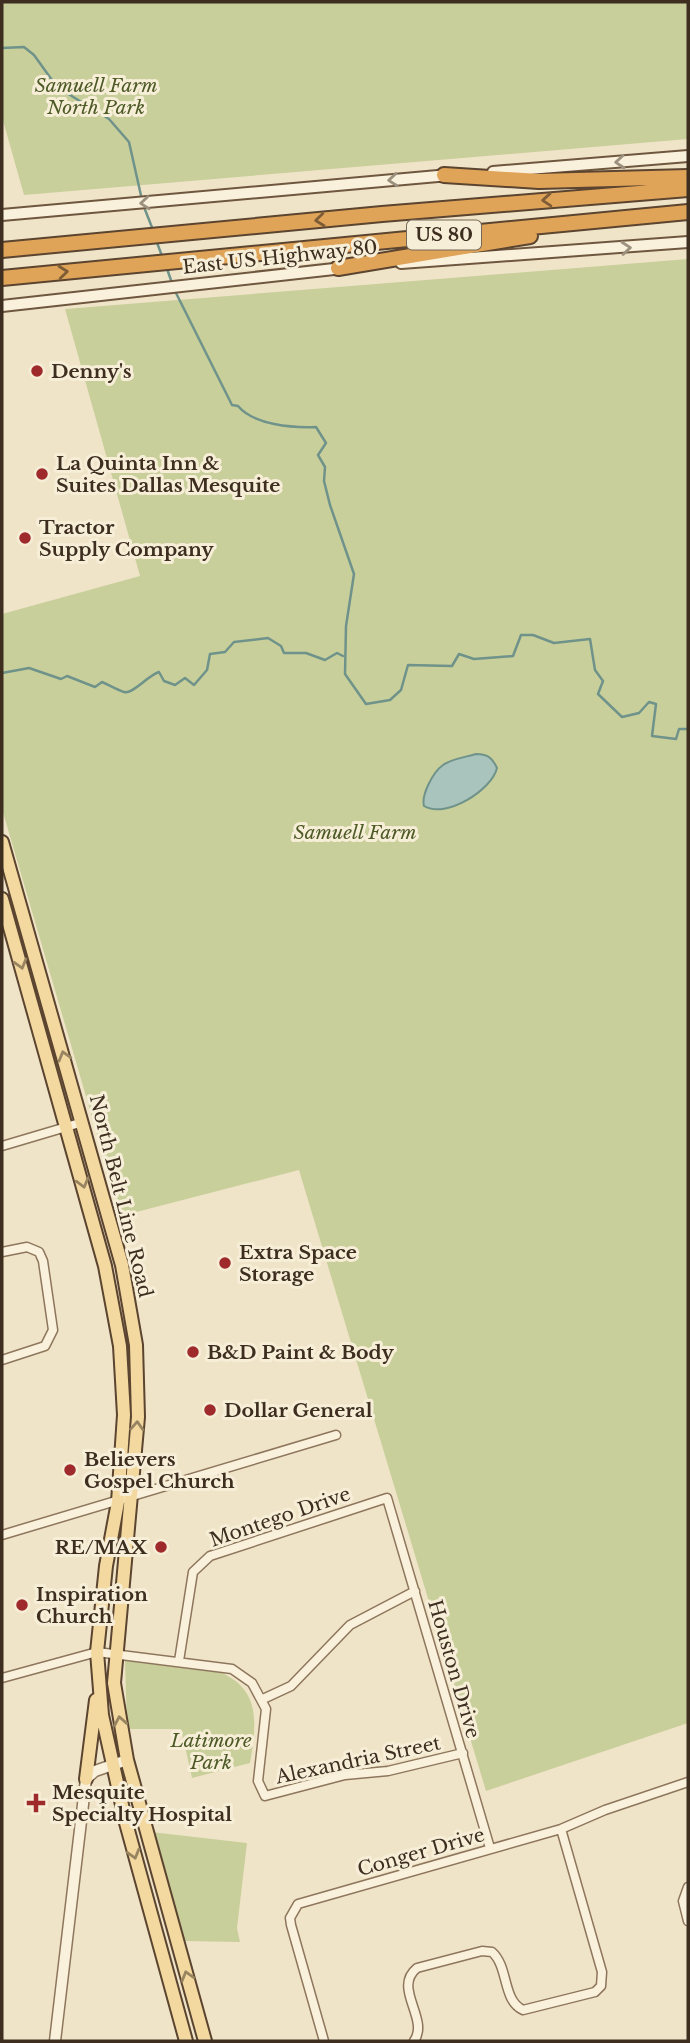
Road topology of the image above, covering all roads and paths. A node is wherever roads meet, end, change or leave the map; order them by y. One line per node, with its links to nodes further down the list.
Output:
1 (688, 156): 2 (main road, one-way to 2)
2 (443, 175): 3 (highway); 6 (main road, one-way to 6)
3 (688, 177)
4 (688, 190): 9 (highway, US 80, one-way to 9)
5 (688, 212): 11 (highway, US 80, one-way to 5)
6 (2, 215)
7 (688, 218): 10 (highway)
8 (688, 242): 10 (main road, East US Highway 80, one-way to 8)
9 (2, 250)
10 (338, 268): 12 (main road, East US Highway 80)
11 (2, 278)
12 (2, 306)
13 (2, 842): 15 (main road, North Belt Line Road, one-way to 13)
14 (2, 899): 16 (main road, North Belt Line Road, one-way to 16)
15 (83, 1122): 16 (street); 21 (main road, North Belt Line Road, one-way to 15)
16 (68, 1128): 17 (street); 23 (main road, North Belt Line Road, one-way to 23)
17 (2, 1146)
18 (2, 1252): 19 (street)
19 (2, 1360)
20 (336, 1434): 21 (street)
21 (133, 1494): 23 (street); 27 (main road, North Belt Line Road)
22 (387, 1498): 25 (street, Houston Drive); 28 (street, Montego Drive)
23 (118, 1502): 24 (street); 26 (main road, North Belt Line Road)
24 (2, 1535)
25 (415, 1591): 31 (street); 32 (street, Houston Drive)
26 (97, 1652): 27 (street); 29 (main road, North Belt Line Road); 30 (street)
27 (115, 1653): 28 (street); 33 (main road, North Belt Line Road, one-way to 27)
28 (179, 1661): 31 (street)
29 (99, 1675): 34 (main road); 35 (main road)
30 (2, 1678)
31 (263, 1699): 32 (street, Alexandria Street)
32 (463, 1753): 38 (street, Houston Drive)
33 (127, 1760): 34 (street); 43 (main road, North Belt Line Road, one-way to 33)
34 (111, 1764): 35 (street); 42 (main road, one-way to 42)
35 (86, 1779): 41 (street)
36 (688, 1782): 37 (street, Conger Drive)
37 (561, 1829): 38 (street, Conger Drive); 45 (street)
38 (490, 1849): 44 (street, Conger Drive)
39 (688, 1887): 40 (street)
40 (688, 1920)
41 (55, 2041)
42 (186, 2041)
43 (205, 2041)
44 (324, 2041)
45 (414, 2041)

